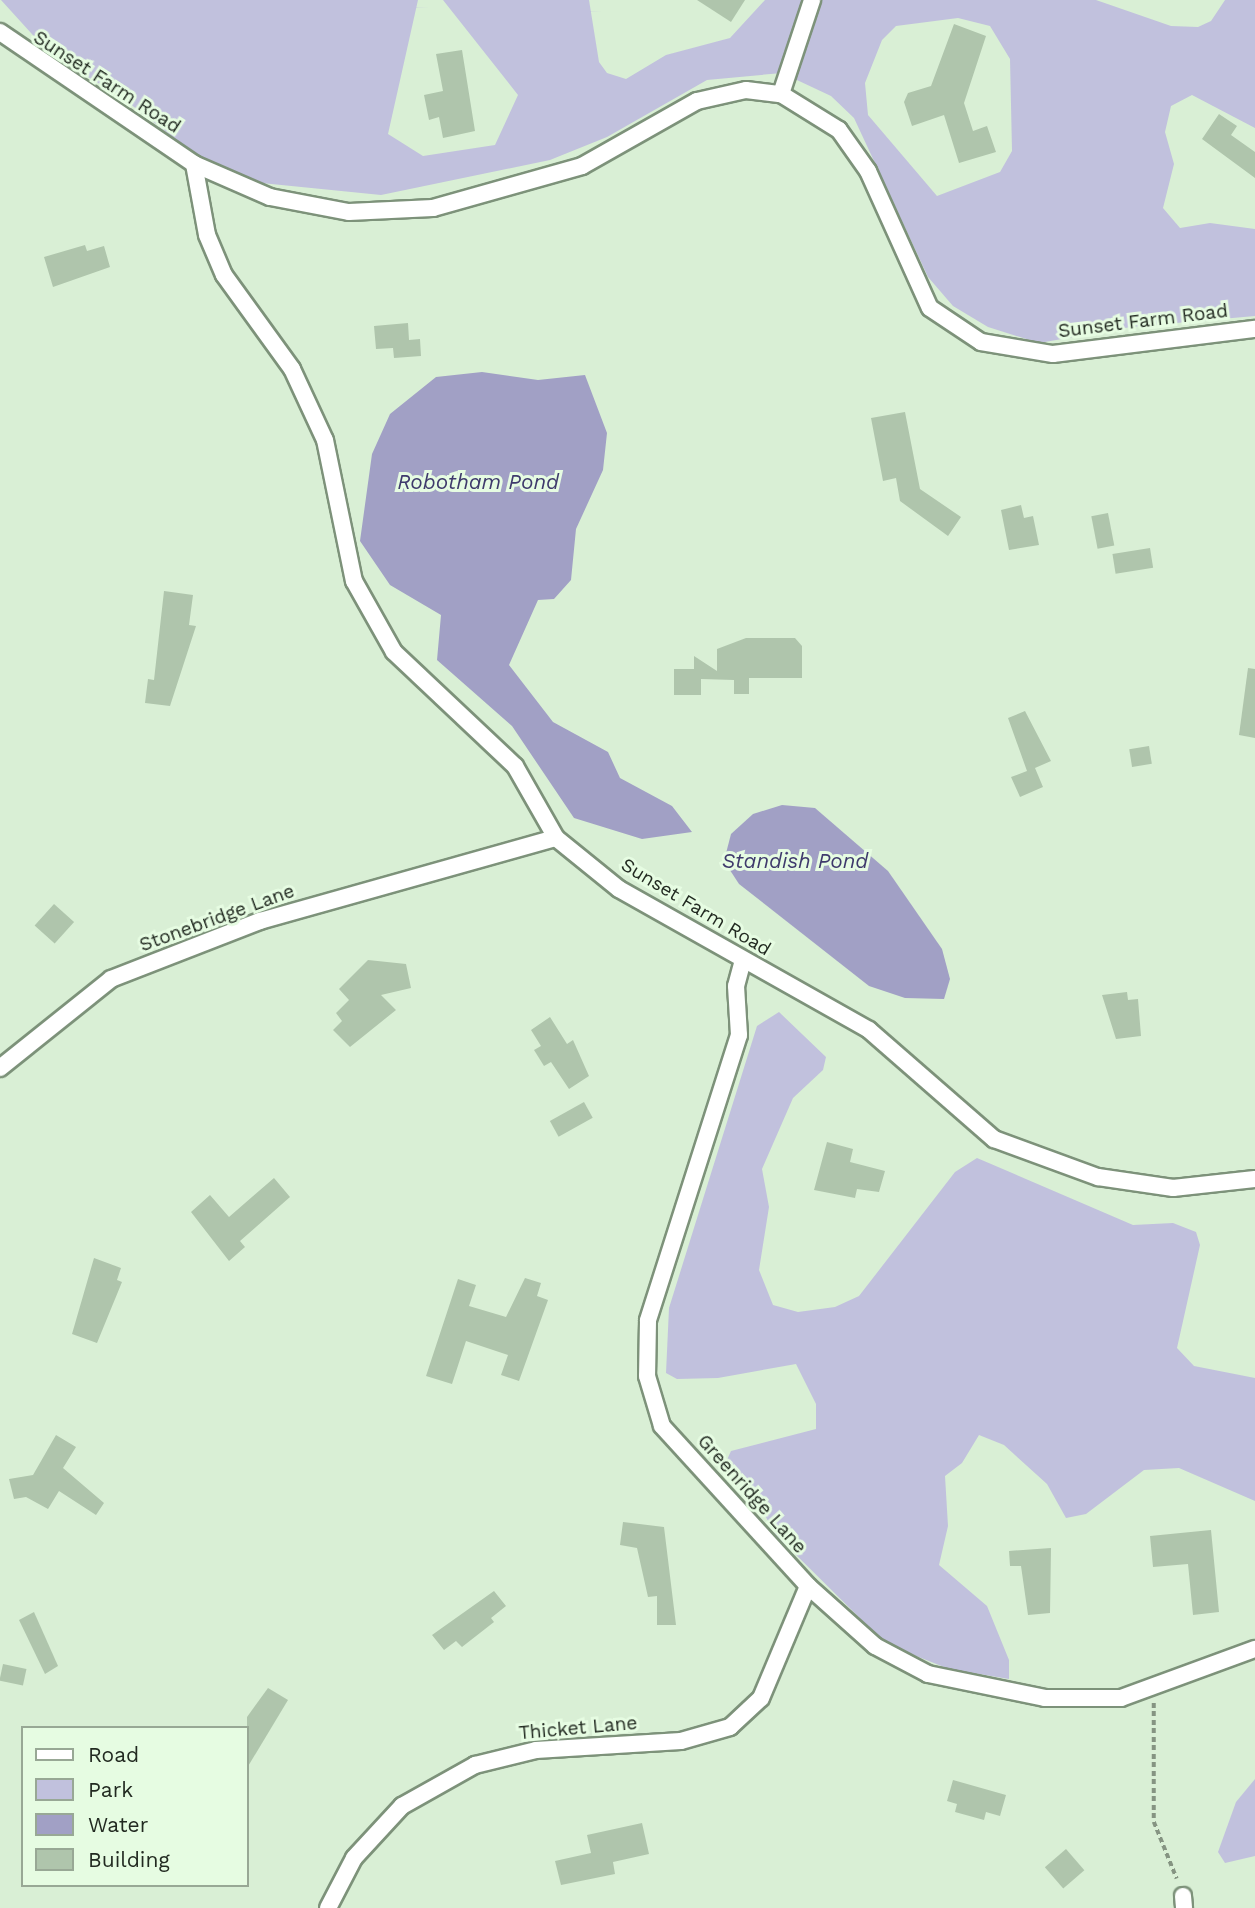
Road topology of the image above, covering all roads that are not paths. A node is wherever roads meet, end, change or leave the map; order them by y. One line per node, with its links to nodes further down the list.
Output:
1 (813, 0): 3 (street)
2 (0, 32): 4 (street, Sunset Farm Road)
3 (781, 94): 4 (street, Sunset Farm Road); 5 (street, Sunset Farm Road)
4 (194, 164): 6 (street, Sunset Farm Road)
5 (1255, 329)
6 (556, 838): 7 (street, Sunset Farm Road); 8 (street, Stonebridge Lane)
7 (743, 960): 9 (street, Sunset Farm Road); 10 (street, Greenridge Lane)
8 (0, 1069)
9 (1255, 1179)
10 (808, 1586): 11 (street, Greenridge Lane); 12 (street, Thicket Lane)
11 (1255, 1649)
12 (328, 1908)

